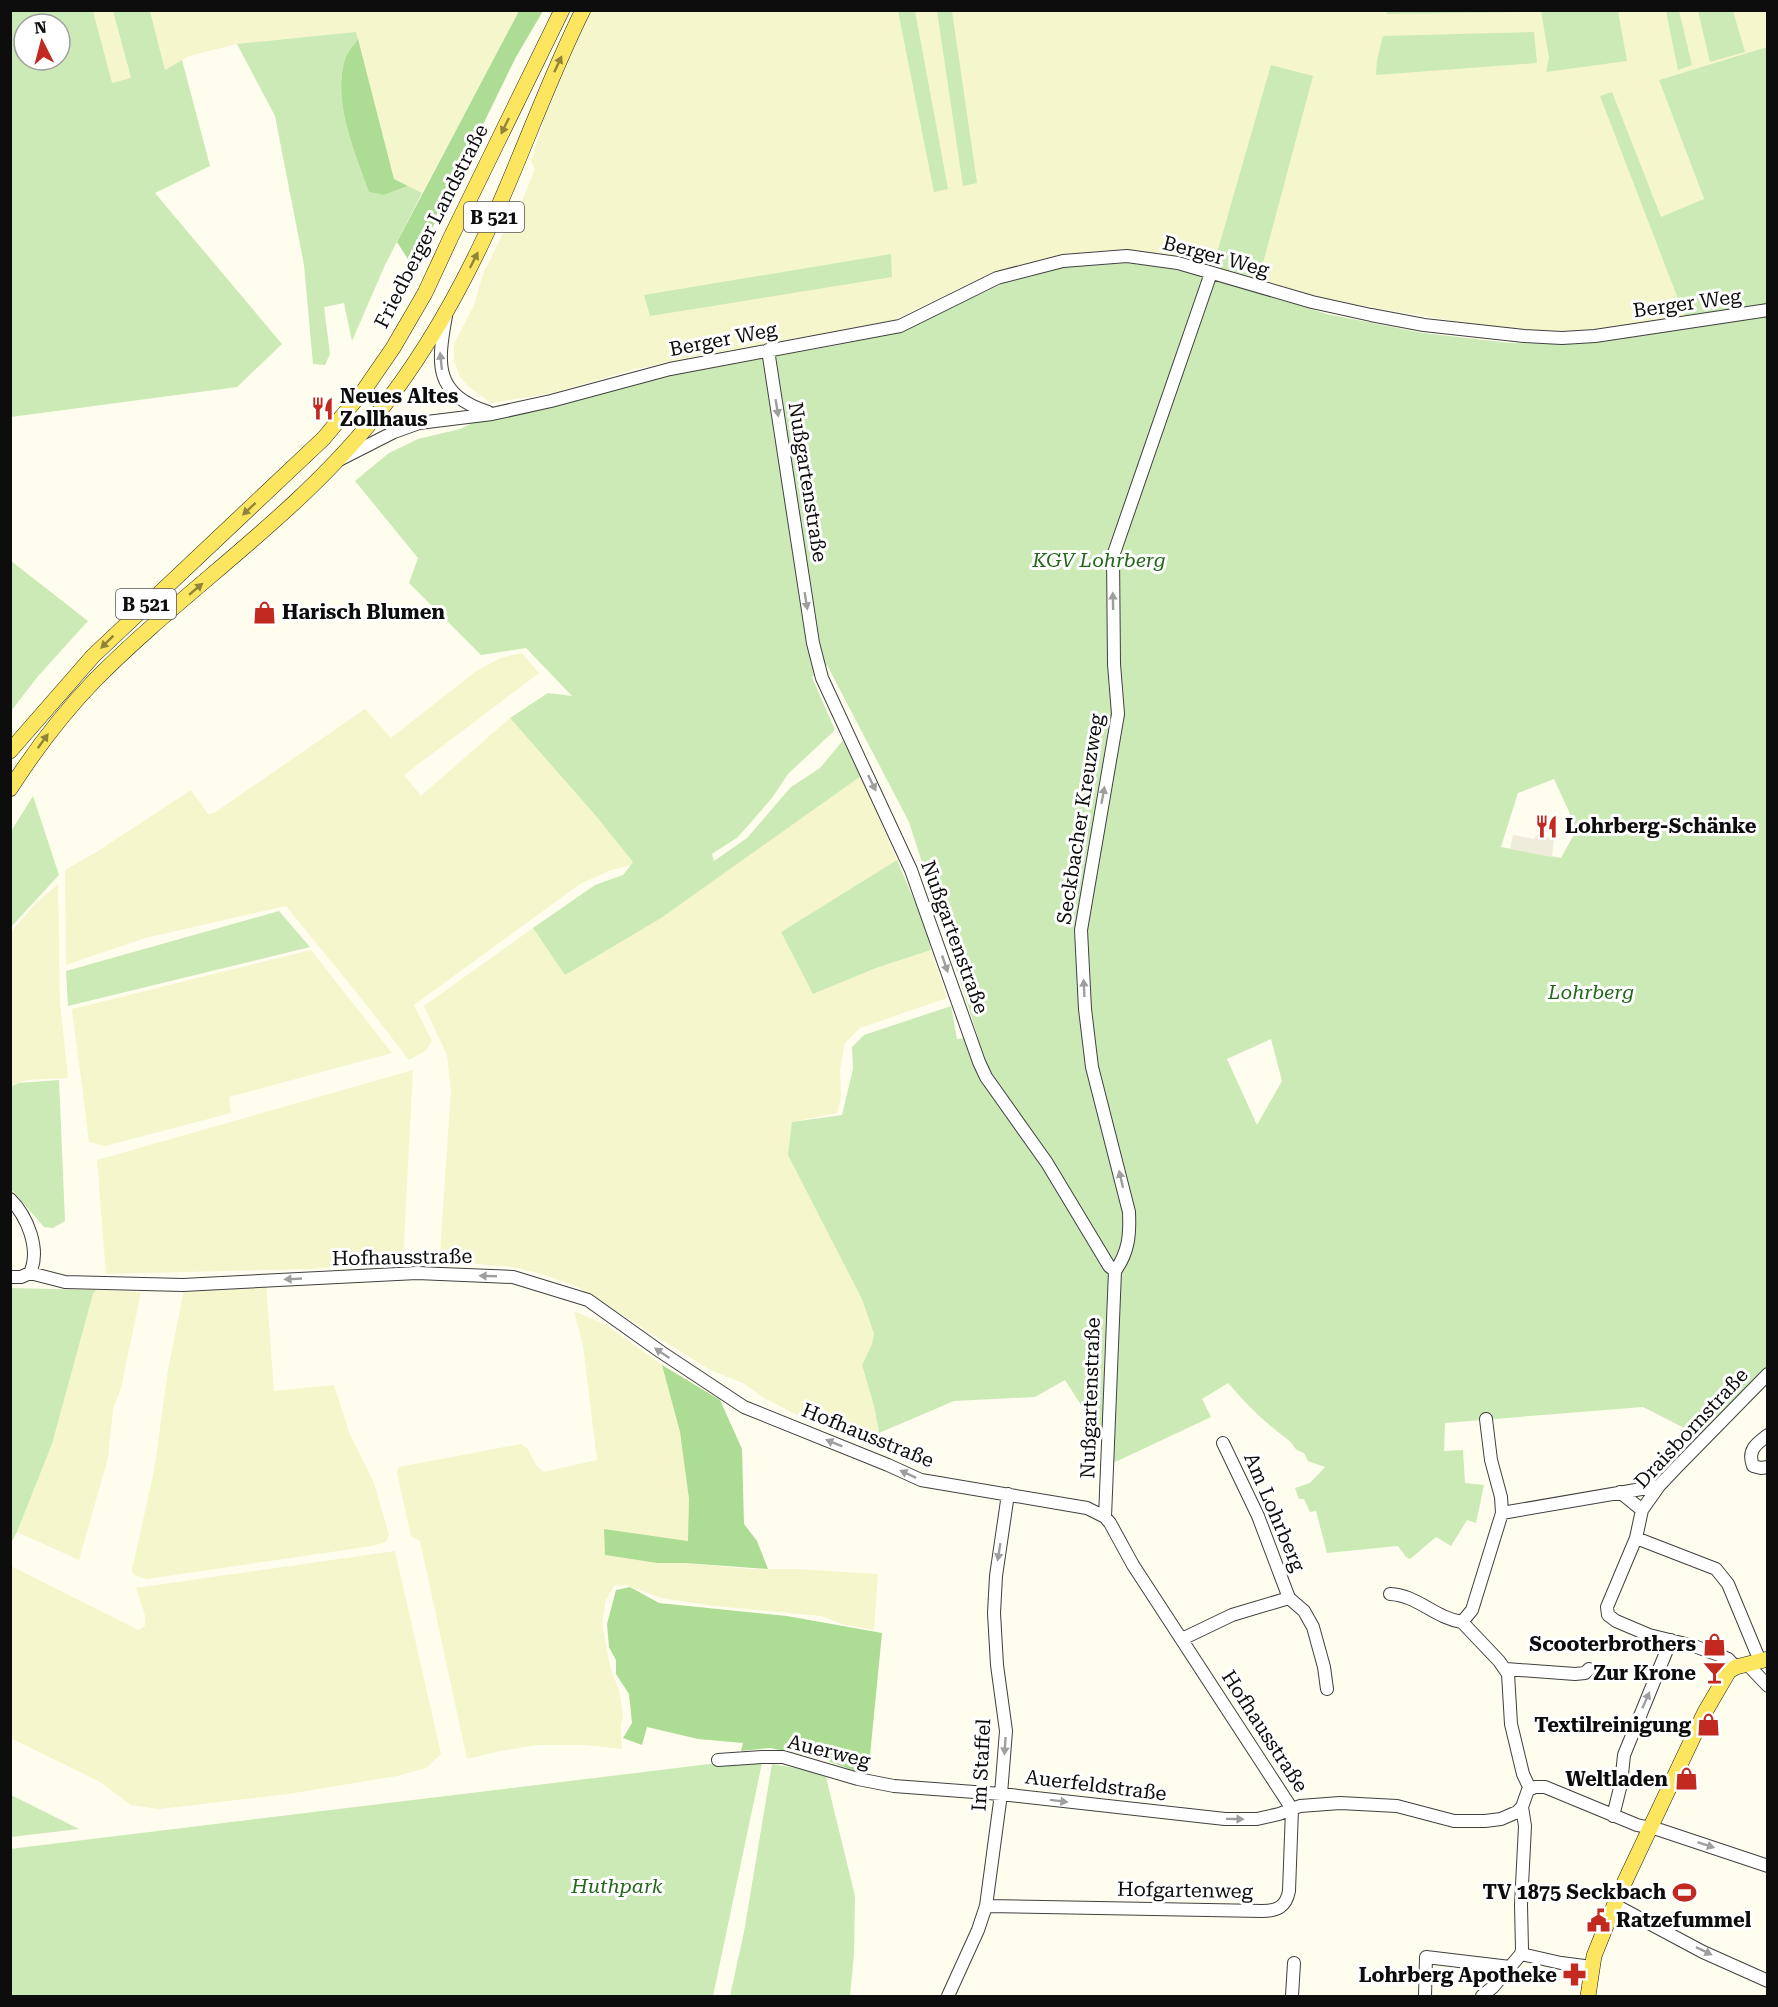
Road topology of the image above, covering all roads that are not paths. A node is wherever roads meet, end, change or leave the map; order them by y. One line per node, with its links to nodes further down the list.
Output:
1 (562, 10): 9 (main road, Friedberger Landstraße / B 521, one-way to 9)
2 (583, 10): 5 (main road, B 521, one-way to 2)
3 (1210, 273): 4 (street, Berger Weg); 6 (street, Berger Weg); 12 (street, Seckbacher Kreuzweg, one-way to 3)
4 (1767, 310)
5 (446, 312): 7 (street, one-way to 5); 8 (main road, B 521)
6 (768, 350): 7 (street, Berger Weg); 12 (street, Nußgartenstraße, one-way to 12)
7 (492, 414): 8 (street, Berger Weg)
8 (335, 462): 10 (main road, B 521, one-way to 8)
9 (10, 751)
10 (10, 789)
11 (10, 1199): 13 (street)
12 (1115, 1271): 25 (street, Nußgartenstraße)
13 (30, 1273): 14 (street, Hofhausstraße); 22 (street, Hofhausstraße, one-way to 13)
14 (10, 1277)
15 (1767, 1374): 20 (street, Draisbornstraße)
16 (1486, 1419): 24 (street)
17 (1767, 1435): 19 (street)
18 (1223, 1443): 28 (street, Am Lohrberg)
19 (1767, 1467)
20 (1659, 1486): 21 (street); 23 (street, Draisbornstraße)
21 (1620, 1492): 23 (street); 24 (street)
22 (1008, 1494): 25 (street, Hofhausstraße); 40 (street, Im Staffel, one-way to 40)
23 (1642, 1510): 26 (street, Draisbornstraße)
24 (1502, 1513): 29 (street)
25 (1106, 1517): 30 (street, Hofhausstraße)
26 (1636, 1538): 31 (street, Draisbornstraße); 32 (street)
27 (1390, 1594): 29 (street)
28 (1289, 1598): 30 (street, Am Lohrberg); 36 (street, Am Lohrberg)
29 (1462, 1622): 33 (street)
30 (1182, 1640): 42 (street, Hofhausstraße)
31 (1671, 1640): 32 (street, Draisbornstraße); 43 (street, one-way to 31)
32 (1753, 1663): 35 (street); 44 (main road)
33 (1506, 1669): 34 (street); 39 (street)
34 (1589, 1669)
35 (1767, 1686)
36 (1326, 1689)
37 (718, 1760): 38 (street, Auerweg)
38 (894, 1786): 40 (street, Auerfeldstraße)
39 (1530, 1789): 41 (street); 43 (street)
40 (1001, 1794): 42 (street, Auerfeldstraße, one-way to 42); 47 (street, Im Staffel)
41 (1522, 1807): 42 (street, Hofhausstraße); 48 (street)
42 (1292, 1809): 47 (street, Hofgartenweg)
43 (1613, 1816): 44 (street)
44 (1650, 1828): 45 (street, one-way to 45); 46 (main road)
45 (1767, 1866)
46 (1615, 1905): 51 (main road); 52 (street, one-way to 52)
47 (986, 1906): 53 (street, Im Staffel)
48 (1521, 1954): 50 (street); 51 (street)
49 (1294, 1963): 54 (street)
50 (1510, 1967): 55 (street); 56 (street)
51 (1592, 1967): 57 (main road)
52 (1767, 1981)
53 (948, 1996)
54 (1292, 1996)
55 (1425, 1996)
56 (1482, 1996)
57 (1588, 1996)

